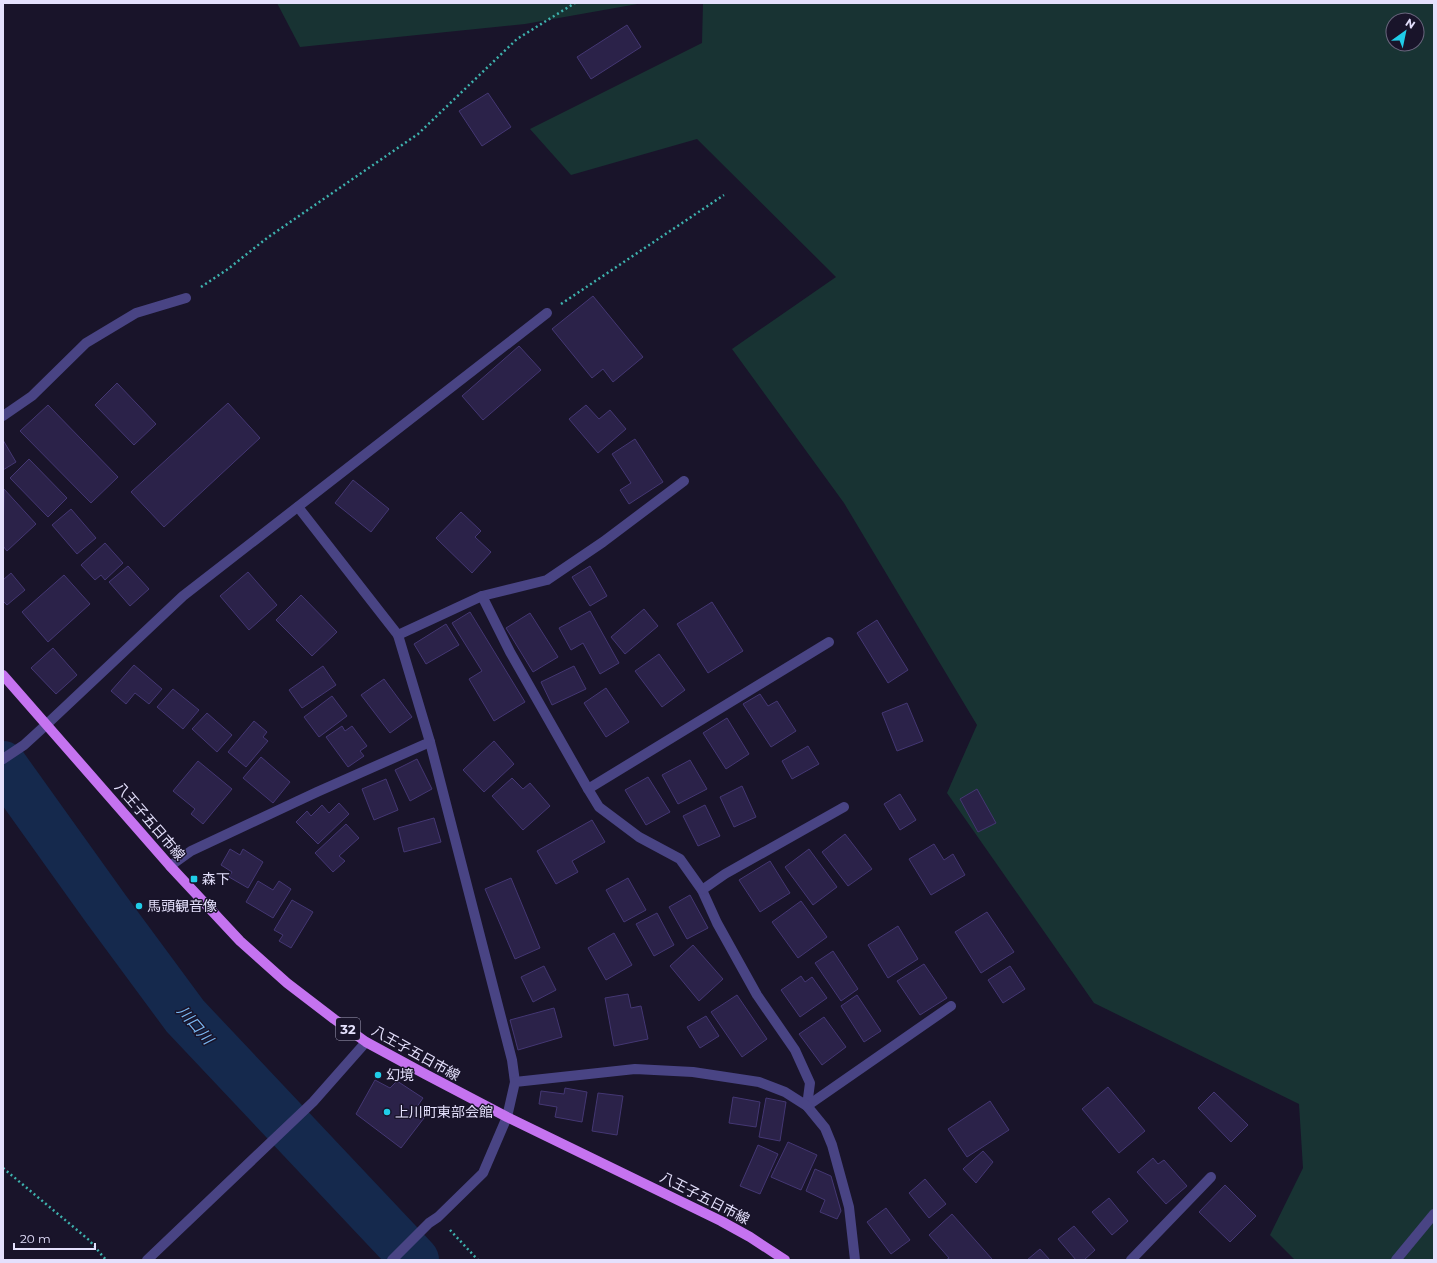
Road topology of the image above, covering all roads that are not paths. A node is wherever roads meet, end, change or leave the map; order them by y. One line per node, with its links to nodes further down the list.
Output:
1 (186, 298): 3 (street)
2 (547, 314): 5 (street)
3 (3, 416)
4 (684, 481): 6 (street)
5 (298, 507): 7 (street); 10 (street)
6 (482, 596): 7 (street); 13 (street)
7 (398, 635): 11 (street)
8 (829, 642): 13 (street)
9 (3, 675): 10 (main road, 八王子五日市線 / 32)
10 (48, 724): 12 (street); 15 (main road, 八王子五日市線 / 32)
11 (430, 742): 15 (street); 19 (street)
12 (3, 758)
13 (588, 789): 16 (street)
14 (844, 807): 16 (street)
15 (170, 866): 18 (main road, 八王子五日市線 / 32)
16 (702, 890): 20 (street)
17 (951, 1006): 20 (street)
18 (366, 1042): 21 (main road, 八王子五日市線 / 32); 24 (street)
19 (515, 1082): 20 (street); 21 (street)
20 (807, 1106): 27 (street)
21 (507, 1117): 25 (street); 26 (main road, 八王子五日市線 / 32)
22 (1211, 1177): 28 (street)
23 (1434, 1214): 29 (street)
24 (147, 1260)
25 (392, 1260)
26 (785, 1260)
27 (855, 1260)
28 (1131, 1260)
29 (1396, 1260)

